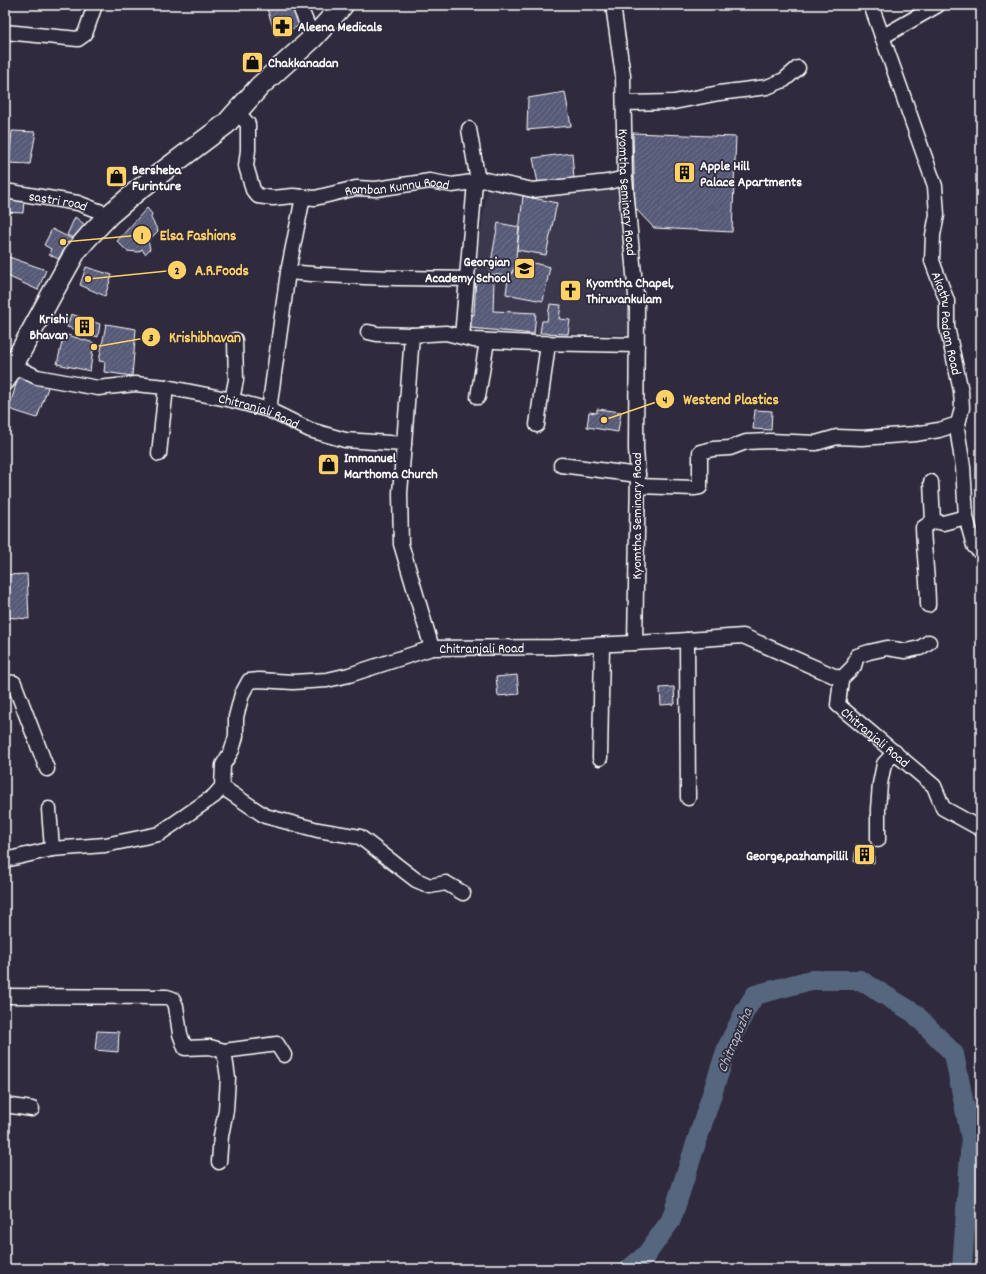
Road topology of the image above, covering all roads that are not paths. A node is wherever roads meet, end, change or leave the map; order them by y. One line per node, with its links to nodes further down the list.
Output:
1 (95, 5): 7 (street)
2 (299, 5): 9 (street)
3 (343, 5): 9 (highway)
4 (613, 5): 11 (street, Kyomtha Seminary Road)
5 (871, 5): 8 (street, Akathu Padam Road)
6 (938, 5): 8 (street)
7 (5, 32)
8 (882, 37): 33 (street, Akathu Padam Road)
9 (313, 38): 12 (highway)
10 (798, 68): 11 (street)
11 (624, 102): 14 (street, Kyomtha Seminary Road)
12 (237, 112): 17 (street, Ramban Kunnu Road); 18 (highway)
13 (469, 129): 15 (street)
14 (625, 178): 15 (street, Ramban Kunnu Road); 27 (street, Kyomtha Seminary Road)
15 (476, 181): 17 (street, Ramban Kunnu Road); 20 (street)
16 (5, 191): 18 (street, sastri road)
17 (303, 197): 19 (street)
18 (109, 215): 28 (highway)
19 (288, 272): 20 (street); 32 (street)
20 (467, 279): 23 (street)
21 (368, 332): 22 (street)
22 (412, 335): 23 (street); 35 (street)
23 (462, 337): 25 (street)
24 (235, 340): 31 (street)
25 (487, 341): 26 (street); 30 (street)
26 (548, 344): 27 (street); 34 (street)
27 (637, 345): 38 (street, Kyomtha Seminary Road)
28 (9, 373): 29 (street, Chitranjali Road)
29 (166, 387): 31 (street, Chitranjali Road); 36 (street)
30 (478, 397)
31 (232, 400): 32 (street, Chitranjali Road)
32 (269, 410): 35 (street, Chitranjali Road)
33 (958, 424): 38 (street); 40 (street, Akathu Padam Road)
34 (537, 425)
35 (404, 444): 48 (street, Chitranjali Road)
36 (159, 454)
37 (561, 465): 38 (street)
38 (638, 480): 46 (street, Kyomtha Seminary Road)
39 (931, 482): 41 (street)
40 (966, 517): 41 (street); 42 (street, Akathu Padam Road)
41 (933, 522): 43 (street)
42 (981, 553)
43 (928, 605)
44 (686, 640): 46 (street, Chitranjali Road); 49 (street, Chitranjali Road); 55 (street)
45 (929, 642): 49 (street)
46 (635, 643): 47 (street, Chitranjali Road)
47 (602, 645): 48 (street, Chitranjali Road); 52 (street)
48 (432, 648): 54 (street)
49 (841, 679): 51 (street, Chitranjali Road)
50 (5, 682): 53 (street)
51 (895, 752): 57 (street, Chitranjali Road); 58 (street)
52 (600, 758)
53 (47, 769)
54 (222, 787): 59 (street); 61 (street)
55 (688, 798)
56 (49, 809): 59 (street)
57 (981, 829)
58 (878, 840)
59 (52, 849): 60 (street)
60 (5, 860)
61 (463, 893)
62 (5, 996): 63 (street)
63 (224, 1050): 64 (street); 67 (street)
64 (284, 1055)
65 (5, 1105): 66 (street)
66 (32, 1109)
67 (219, 1162)

